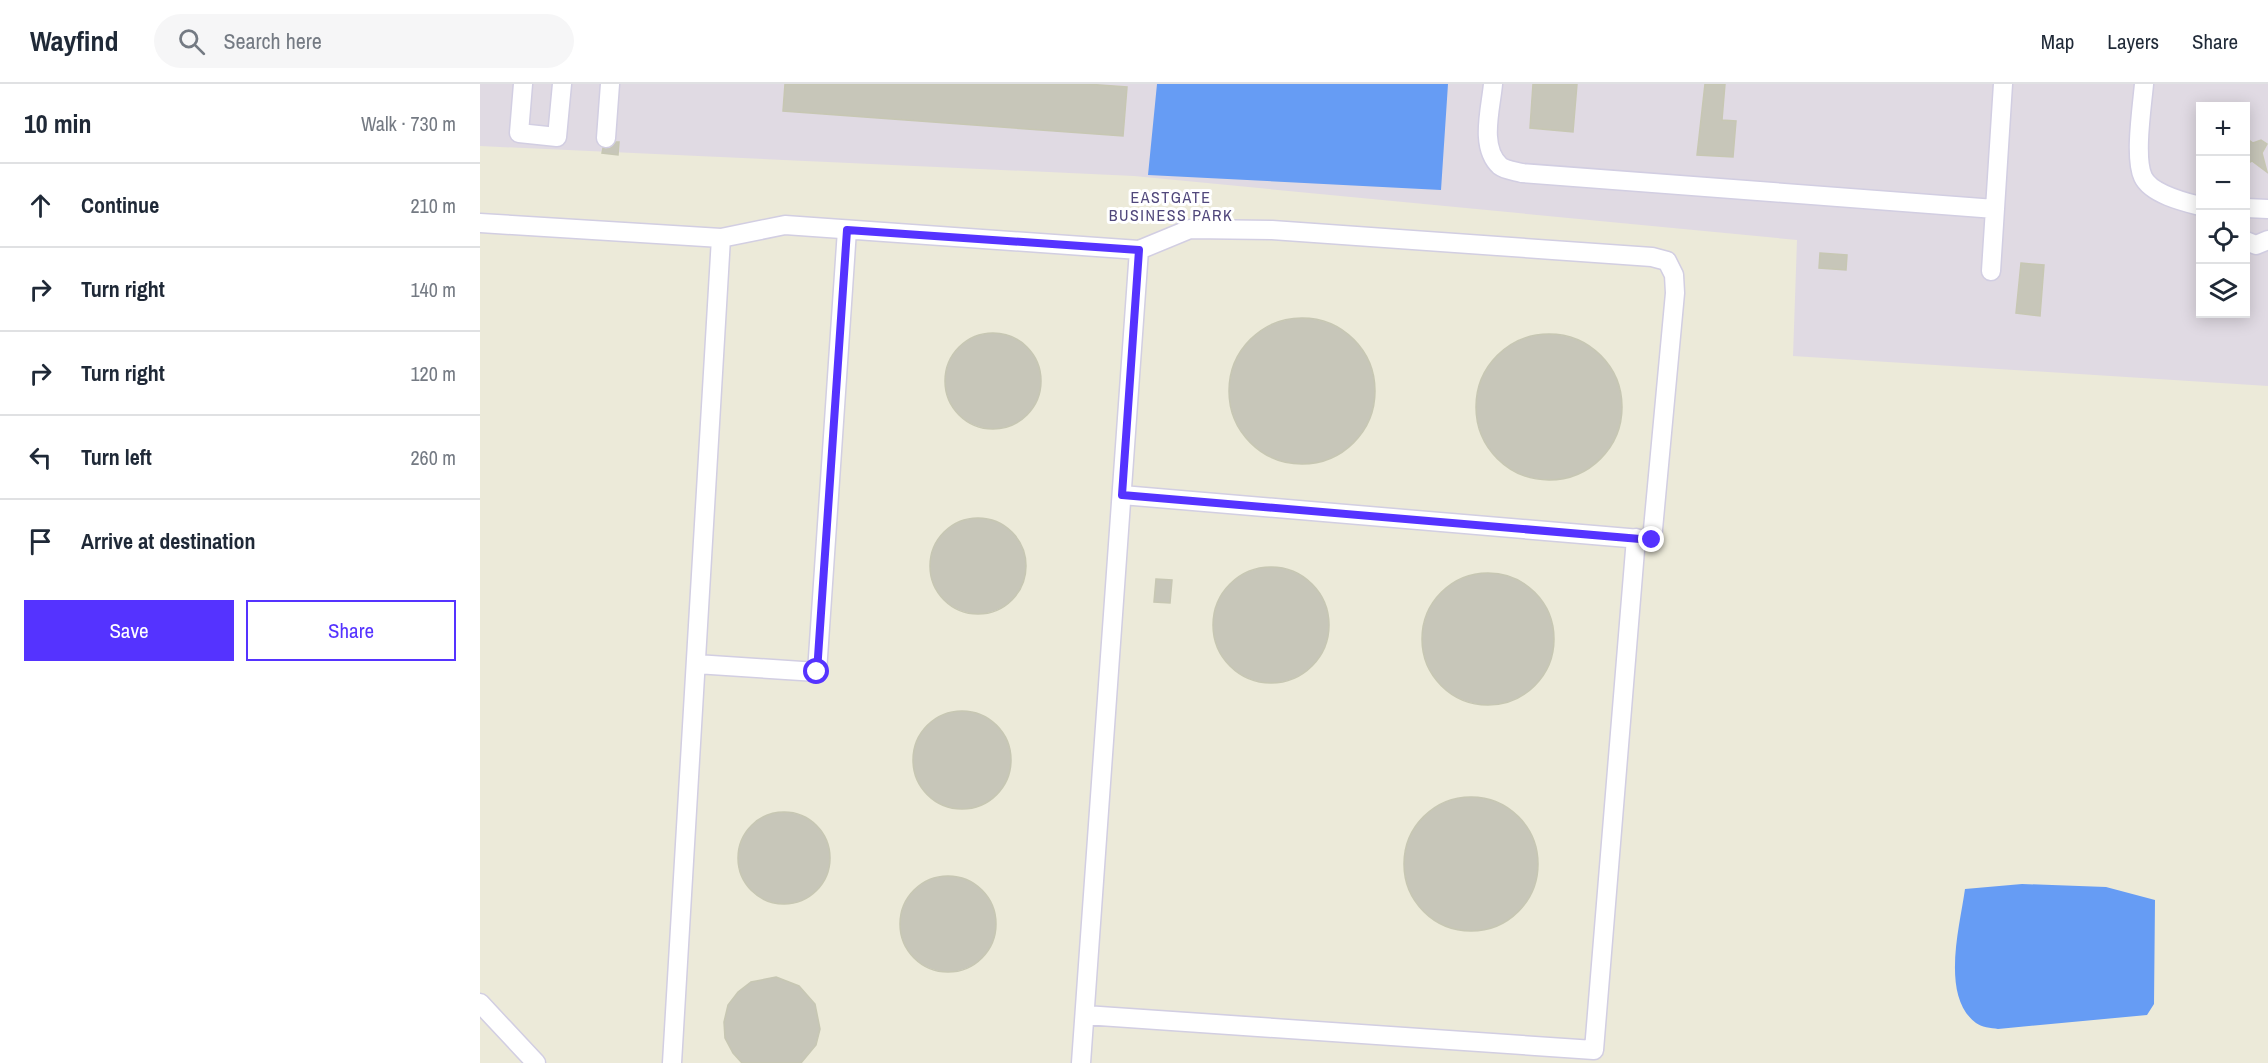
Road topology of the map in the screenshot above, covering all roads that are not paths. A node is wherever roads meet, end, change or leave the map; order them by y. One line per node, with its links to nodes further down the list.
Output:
1 (523, 84): 2 (lane)
2 (562, 84)
3 (610, 84): 7 (lane)
4 (1493, 84): 11 (lane)
5 (2003, 84): 11 (lane)
6 (2144, 84): 8 (lane)
7 (606, 138)
8 (2196, 205)
9 (2250, 208): 10 (lane)
10 (2268, 208)
11 (1995, 209): 18 (lane)
12 (480, 223): 14 (lane)
13 (847, 230): 14 (lane); 17 (lane); 21 (lane)
14 (721, 238): 21 (lane)
15 (2268, 240): 16 (lane)
16 (2250, 243)
17 (1139, 250): 19 (lane); 20 (lane)
18 (1990, 271)
19 (1122, 495): 20 (lane); 23 (lane)
20 (1636, 538): 23 (lane)
21 (696, 664): 25 (lane)
22 (480, 1004): 24 (lane)
23 (1084, 1014): 26 (lane)
24 (536, 1063)
25 (672, 1063)
26 (1081, 1063)

